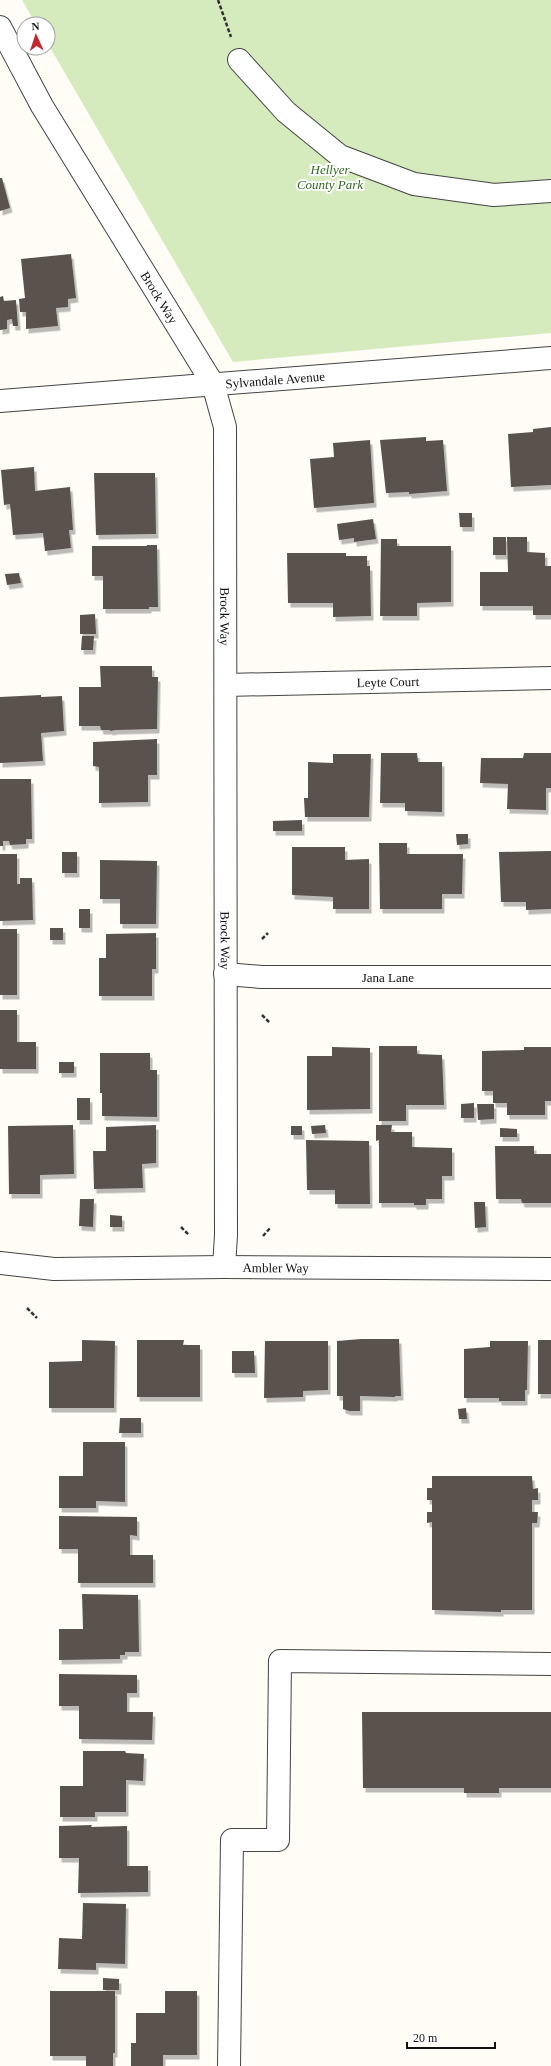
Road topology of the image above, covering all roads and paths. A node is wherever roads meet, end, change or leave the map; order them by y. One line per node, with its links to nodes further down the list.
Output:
1 (218, 0): 3 (path)
2 (0, 27): 6 (street, Brock Way)
3 (238, 60): 4 (street)
4 (551, 191)
5 (551, 358): 6 (street, Sylvandale Avenue)
6 (213, 384): 7 (street, Sylvandale Avenue); 9 (street, Brock Way)
7 (0, 401)
8 (551, 678): 9 (street, Leyte Court)
9 (226, 685): 12 (street, Brock Way)
10 (268, 933): 11 (path)
11 (262, 939)
12 (225, 974): 13 (street, Jana Lane); 21 (street, Brock Way)
13 (551, 977)
14 (262, 1015): 15 (path)
15 (270, 1023)
16 (181, 1227): 18 (path)
17 (271, 1227): 19 (path)
18 (189, 1235)
19 (263, 1236)
20 (0, 1263): 21 (street, Ambler Way)
21 (224, 1267): 22 (street, Ambler Way)
22 (551, 1269)
23 (27, 1308): 24 (path)
24 (37, 1318)
25 (551, 1664): 26 (street)
26 (229, 2066)

